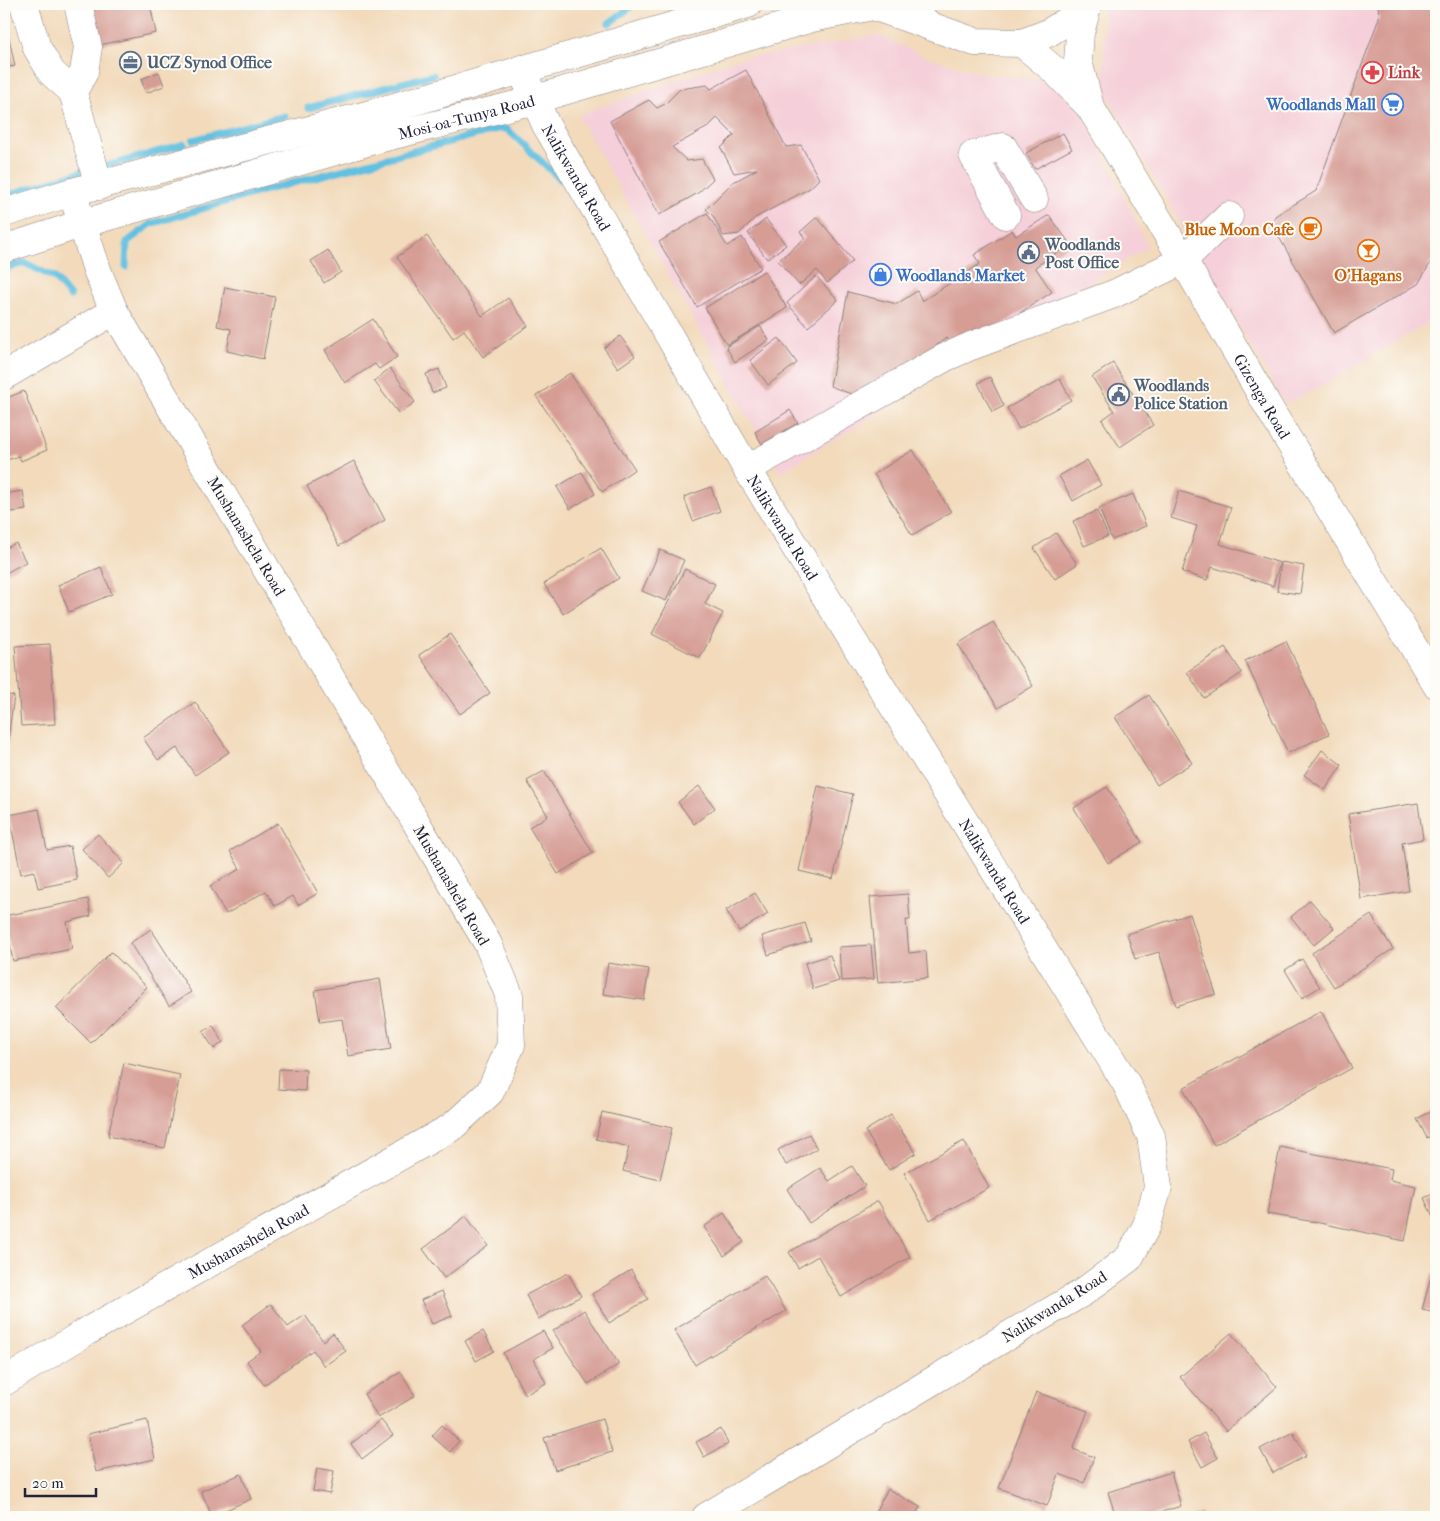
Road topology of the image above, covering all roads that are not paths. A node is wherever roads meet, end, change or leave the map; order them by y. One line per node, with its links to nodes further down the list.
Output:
1 (24, 4): 10 (street)
2 (78, 4): 10 (street)
3 (748, 4): 9 (street, Mosi-oa-Tunya Road)
4 (906, 4): 7 (street)
5 (1084, 4): 8 (street)
6 (1088, 4): 12 (street, Gizenga Road)
7 (930, 26): 8 (street, Mosi-oa-Tunya Road); 11 (street, Mosi-oa-Tunya Road)
8 (1022, 43): 12 (street, Gizenga Road)
9 (522, 69): 11 (street, Nalikwanda Road); 13 (street, Mosi-oa-Tunya Road)
10 (73, 92): 13 (street)
11 (534, 100): 19 (street, Mosi-oa-Tunya Road); 24 (street, Nalikwanda Road)
12 (1090, 107): 21 (street, Gizenga Road)
13 (99, 186): 14 (street, Mosi-oa-Tunya Road)
14 (72, 192): 16 (street, Mosi-oa-Tunya Road); 19 (street, Mushanashela Road)
15 (1034, 199): 17 (street)
16 (4, 213)
17 (1006, 215)
18 (1229, 216): 21 (street)
19 (81, 224): 20 (street, Mosi-oa-Tunya Road); 22 (street, Mushanashela Road)
20 (4, 248)
21 (1183, 260): 24 (street); 25 (street, Gizenga Road)
22 (114, 310): 23 (street); 26 (street, Mushanashela Road)
23 (4, 376)
24 (747, 469): 27 (street, Nalikwanda Road)
25 (1436, 684)
26 (4, 1382)
27 (706, 1517)

